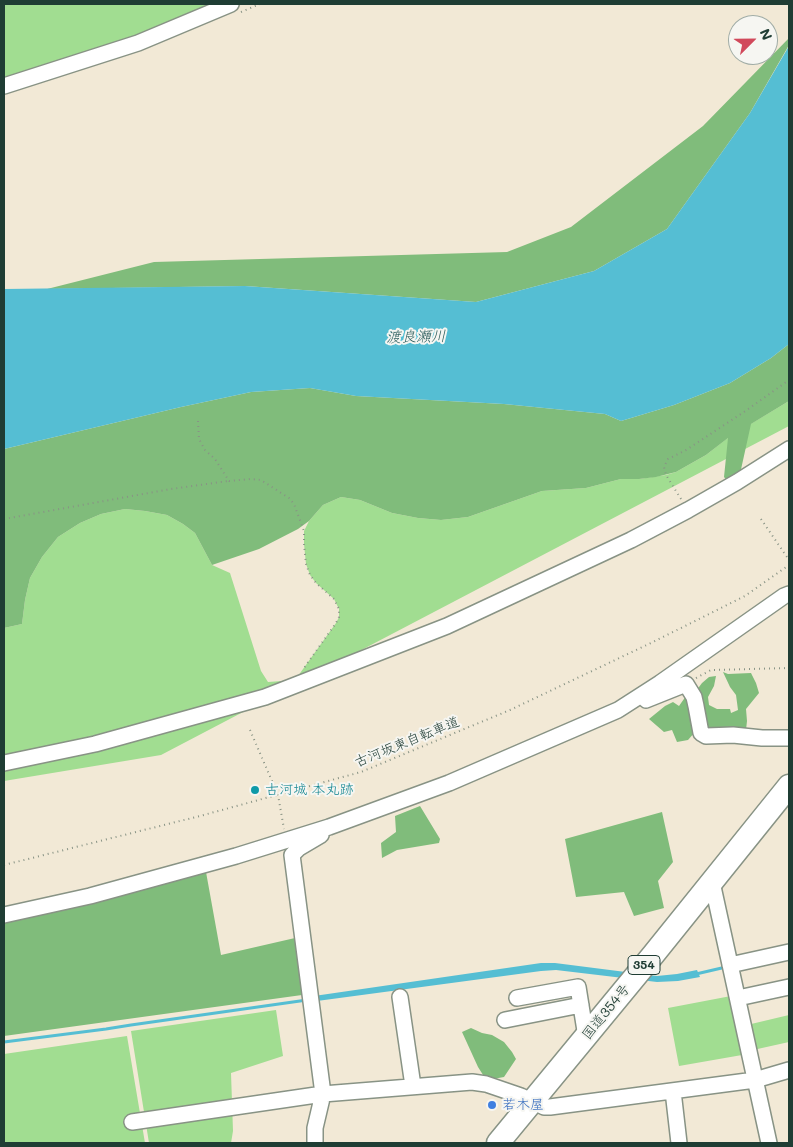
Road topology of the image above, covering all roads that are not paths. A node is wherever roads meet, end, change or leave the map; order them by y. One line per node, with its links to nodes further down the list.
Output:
1 (231, 4): 2 (street)
2 (4, 86)
3 (789, 449): 7 (street)
4 (787, 594): 5 (street)
5 (618, 710): 6 (street); 9 (street)
6 (789, 738)
7 (4, 763)
8 (789, 786): 10 (highway, 国道354号 / 354)
9 (329, 827): 11 (street); 25 (street)
10 (712, 882): 13 (street); 20 (highway, 国道354号 / 354)
11 (4, 915)
12 (789, 952): 13 (street)
13 (730, 965): 17 (street)
14 (789, 986): 17 (street)
15 (400, 997): 23 (street)
16 (517, 998): 18 (street)
17 (738, 998): 22 (street)
18 (580, 1005): 19 (street); 20 (street)
19 (505, 1020)
20 (586, 1037): 26 (highway, 国道354号 / 354)
21 (789, 1070): 22 (street)
22 (755, 1080): 24 (street); 31 (street)
23 (413, 1086): 25 (street); 26 (street)
24 (673, 1091): 26 (street); 30 (street)
25 (324, 1094): 27 (street); 28 (street)
26 (533, 1101): 29 (highway, 国道354号 / 354)
27 (132, 1122)
28 (315, 1143)
29 (498, 1143)
30 (679, 1143)
31 (769, 1143)

